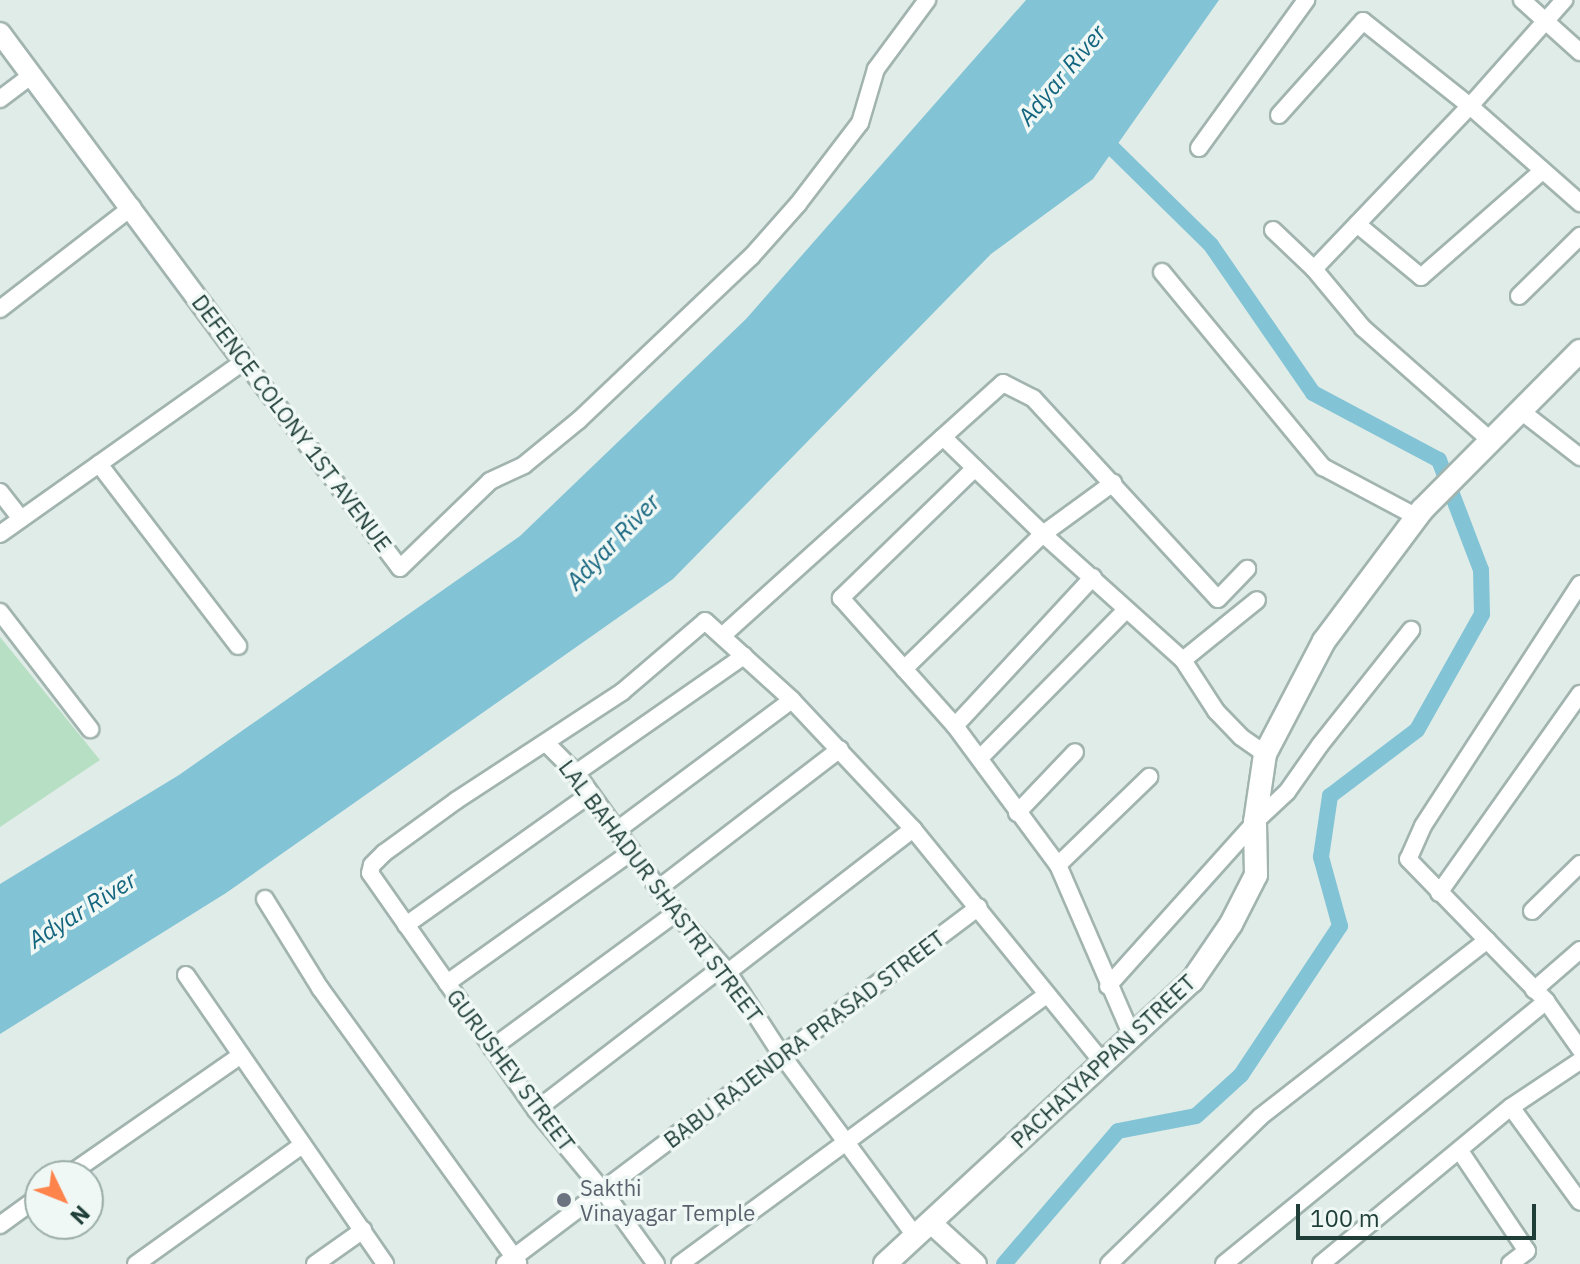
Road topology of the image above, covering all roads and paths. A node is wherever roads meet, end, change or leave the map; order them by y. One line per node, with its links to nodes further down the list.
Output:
1 (927, 0): 24 (street, DEFENCE COLONY 1ST AVENUE)
2 (1306, 0): 12 (street)
3 (1522, 0): 5 (street)
4 (1564, 0): 5 (street)
5 (1546, 19): 7 (street); 10 (street)
6 (0, 33): 8 (street, DEFENCE COLONY 1ST AVENUE)
7 (1580, 52)
8 (32, 75): 9 (street); 15 (street, DEFENCE COLONY 1ST AVENUE)
9 (0, 99)
10 (1470, 106): 11 (street); 13 (street); 16 (street)
11 (1279, 115)
12 (1199, 148)
13 (1542, 171): 14 (street); 16 (street)
14 (1580, 203)
15 (132, 207): 22 (street); 24 (street, DEFENCE COLONY 1ST AVENUE)
16 (1357, 224): 19 (street)
17 (1273, 230): 19 (street)
18 (1580, 236): 21 (street)
19 (1314, 269): 27 (street)
20 (1162, 272): 33 (street)
21 (1519, 296)
22 (0, 309)
23 (1580, 351): 25 (main road, PACHAIYAPPAN STREET)
24 (244, 361): 29 (street)
25 (1521, 411): 27 (main road, PACHAIYAPPAN STREET); 28 (street)
26 (943, 437): 30 (street); 31 (street); 44 (street)
27 (1486, 445): 33 (main road, PACHAIYAPPAN STREET)
28 (1580, 457)
29 (99, 464): 34 (street); 45 (street)
30 (975, 468): 36 (street); 48 (street)
31 (1113, 483): 36 (street); 37 (street)
32 (0, 492): 34 (street)
33 (1419, 514): 57 (main road, PACHAIYAPPAN STREET)
34 (21, 519): 35 (street)
35 (0, 534)
36 (1043, 534): 38 (street); 48 (street)
37 (1247, 569)
38 (1093, 577): 41 (street); 52 (street)
39 (1580, 584): 70 (street)
40 (1257, 600): 47 (street)
41 (1126, 610): 47 (street); 58 (street)
42 (0, 612): 53 (street)
43 (1411, 630): 63 (street)
44 (722, 636): 46 (street); 54 (street)
45 (238, 646)
46 (744, 656): 50 (street); 59 (street)
47 (1183, 660): 57 (street)
48 (904, 669): 52 (street)
49 (1580, 694): 51 (street)
50 (792, 700): 55 (street); 65 (street)
51 (1575, 714): 70 (street)
52 (955, 726): 58 (street)
53 (90, 729)
54 (546, 743): 59 (street, LAL BAHADUR SHASTRI STREET); 75 (street, GURUSHEV STREET)
55 (840, 749): 64 (street); 69 (street)
56 (1075, 752): 62 (street)
57 (1265, 754): 63 (main road, PACHAIYAPPAN STREET)
58 (980, 758): 62 (street)
59 (576, 773): 61 (street, LAL BAHADUR SHASTRI STREET)
60 (1149, 777): 68 (street)
61 (589, 795): 65 (street, LAL BAHADUR SHASTRI STREET); 75 (street)
62 (1017, 813): 68 (street)
63 (1255, 822): 81 (street); 84 (main road, PACHAIYAPPAN STREET)
64 (913, 829): 72 (street); 78 (street)
65 (616, 831): 66 (street, LAL BAHADUR SHASTRI STREET)
66 (631, 852): 69 (street, LAL BAHADUR SHASTRI STREET); 80 (street)
67 (1580, 864): 73 (street)
68 (1058, 865): 81 (street)
69 (659, 888): 74 (street, LAL BAHADUR SHASTRI STREET)
70 (1439, 893): 76 (street)
71 (265, 899): 103 (street)
72 (979, 907): 82 (street); 87 (street, BABU RAJENDRA PRASAD STREET)
73 (1532, 911)
74 (676, 913): 78 (street, LAL BAHADUR SHASTRI STREET); 86 (street)
75 (406, 925): 80 (street, GURUSHEV STREET)
76 (1487, 940): 83 (street); 111 (street)
77 (1580, 950): 83 (street)
78 (728, 972): 87 (street, LAL BAHADUR SHASTRI STREET); 92 (street)
79 (186, 975): 88 (street)
80 (447, 983): 86 (street, GURUSHEV STREET)
81 (1108, 986): 84 (street)
82 (1046, 995): 90 (street); 93 (street)
83 (1540, 995): 85 (street); 112 (street)
84 (1132, 1036): 90 (main road, PACHAIYAPPAN STREET)
85 (1577, 1038)
86 (492, 1048): 92 (street, GURUSHEV STREET)
87 (781, 1054): 93 (street, LAL BAHADUR SHASTRI STREET); 97 (street, BABU RAJENDRA PRASAD STREET)
88 (241, 1055): 94 (street); 96 (street)
89 (1580, 1061): 91 (street)
90 (1103, 1063): 101 (main road, PACHAIYAPPAN STREET)
91 (1511, 1107): 95 (street); 98 (street)
92 (536, 1110): 97 (street, GURUSHEV STREET)
93 (847, 1141): 101 (street, LAL BAHADUR SHASTRI STREET); 108 (street)
94 (302, 1145): 102 (street); 104 (street)
95 (1460, 1151): 113 (street); 114 (street)
96 (90, 1160)
97 (604, 1192): 103 (street, BABU RAJENDRA PRASAD STREET); 107 (street, GURUSHEV STREET)
98 (1580, 1202)
99 (24, 1208): 100 (street)
100 (0, 1225)
101 (922, 1229): 109 (main road, PACHAIYAPPAN STREET); 110 (street)
102 (363, 1230): 105 (street); 106 (street)
103 (512, 1262)
104 (136, 1264)
105 (315, 1264)
106 (385, 1264)
107 (656, 1264)
108 (680, 1264)
109 (885, 1264)
110 (976, 1264)
111 (1109, 1264)
112 (1224, 1264)
113 (1321, 1264)
114 (1510, 1264)

